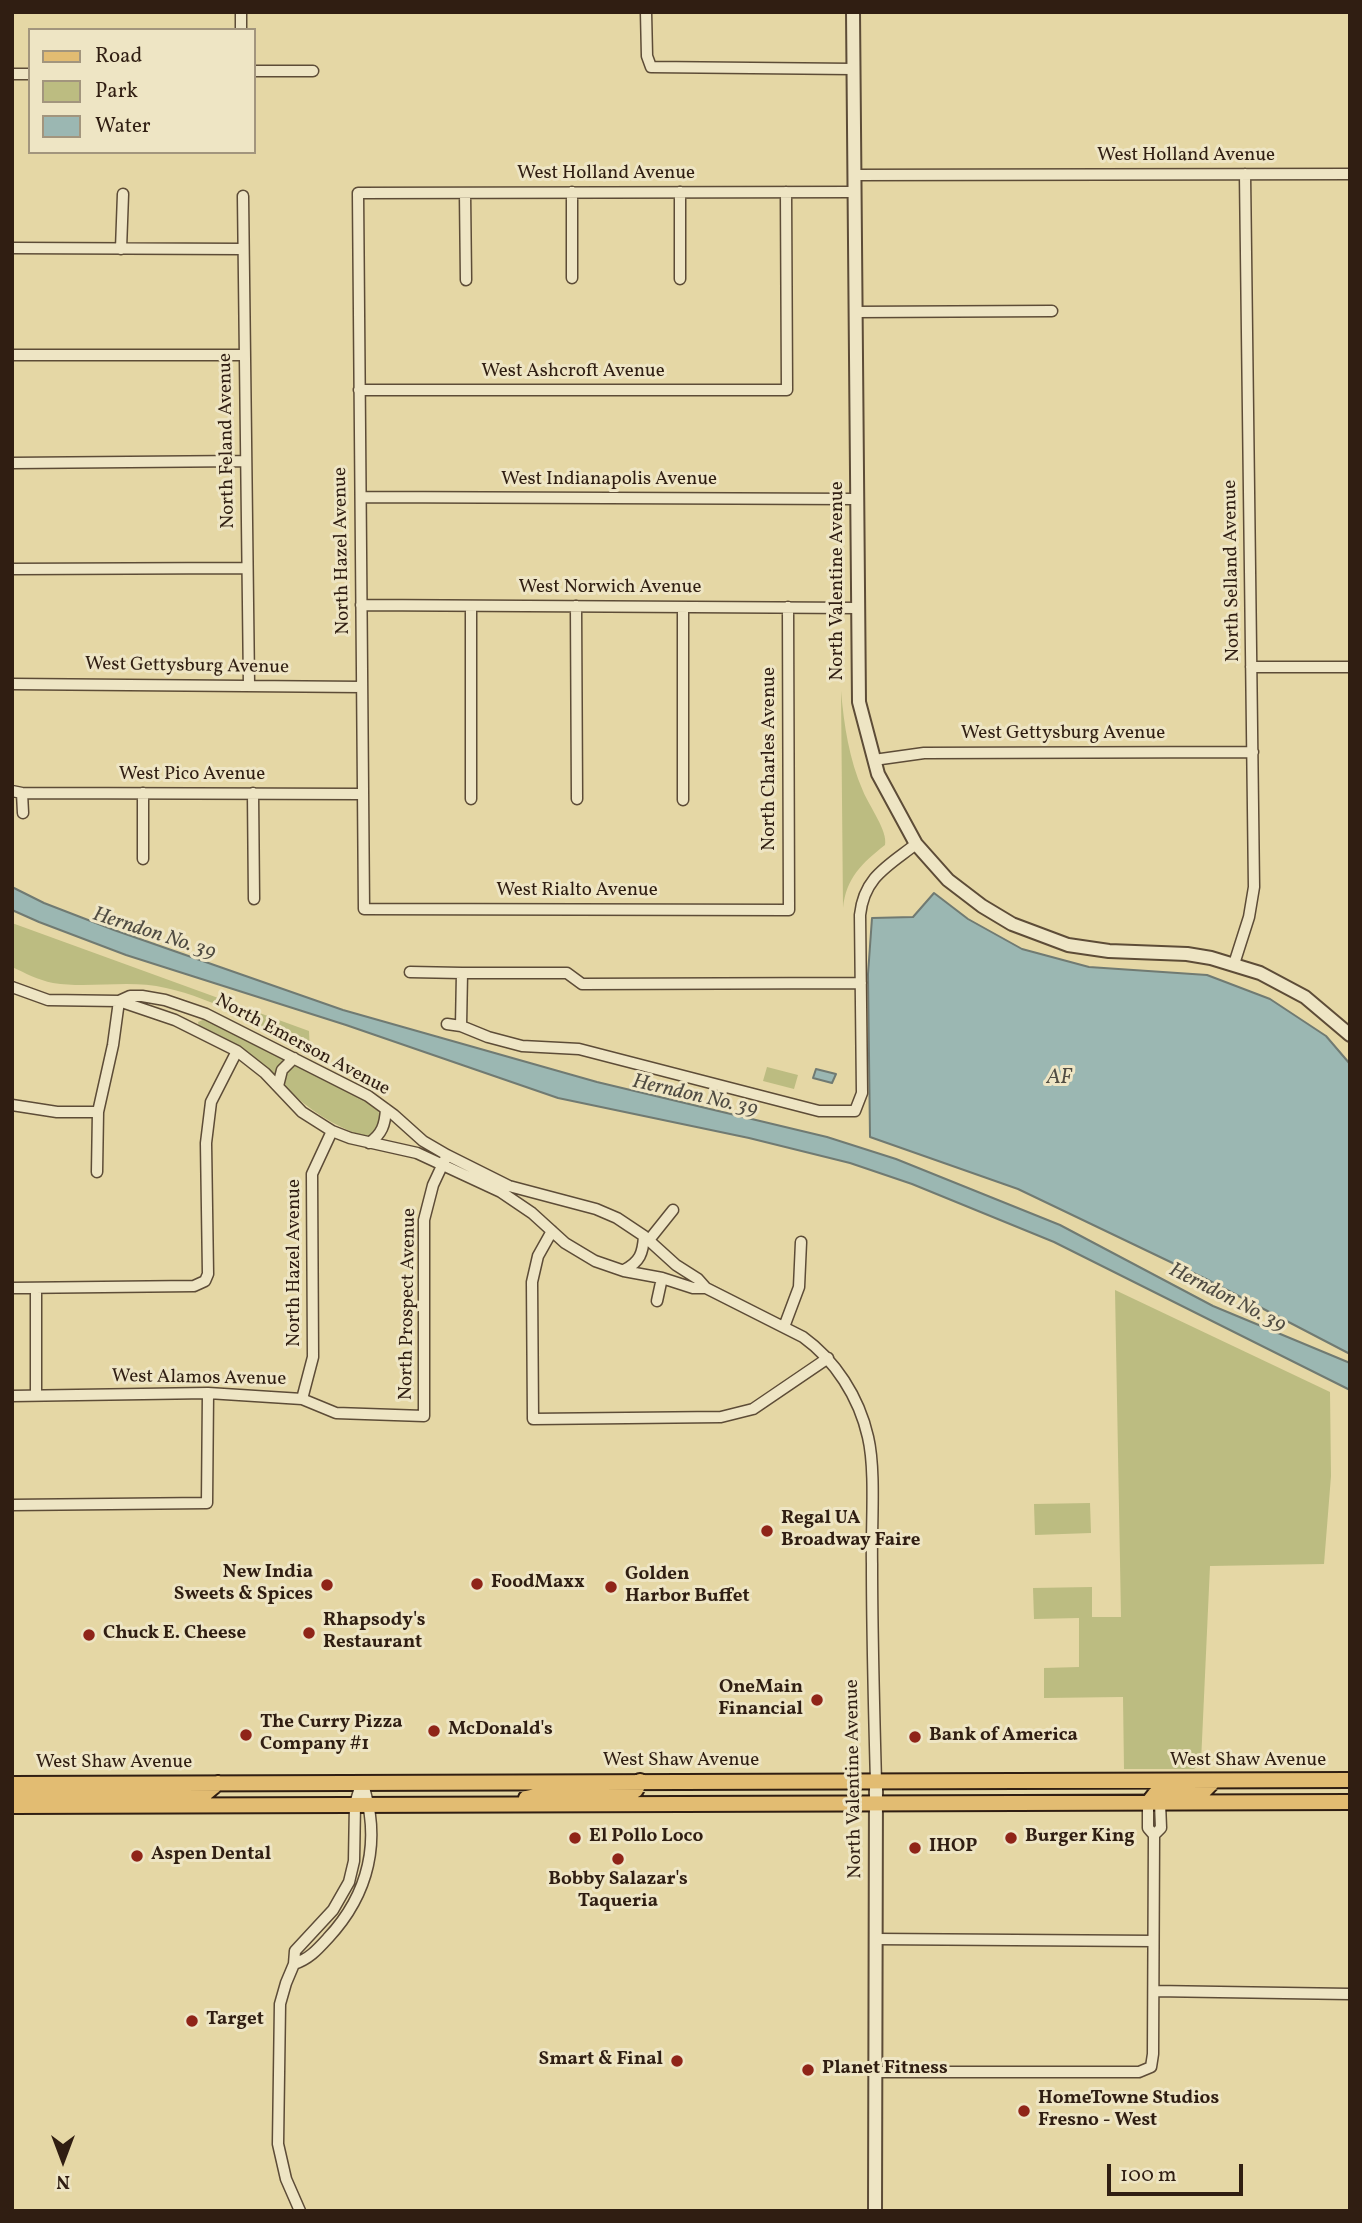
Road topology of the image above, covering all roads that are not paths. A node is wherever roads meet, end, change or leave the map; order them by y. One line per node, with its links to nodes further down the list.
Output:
1 (646, 12): 3 (street)
2 (853, 12): 3 (street, North Valentine Avenue)
3 (853, 69): 6 (street, North Valentine Avenue)
4 (256, 71): 5 (street)
5 (313, 71)
6 (854, 174): 7 (street, West Holland Avenue); 13 (street, North Valentine Avenue)
7 (1245, 174): 8 (street, West Holland Avenue); 40 (street, North Selland Avenue)
8 (1350, 174)
9 (465, 192): 10 (street, West Holland Avenue); 14 (street, West Holland Avenue); 22 (street)
10 (572, 192): 11 (street, West Holland Avenue); 20 (street)
11 (680, 192): 12 (street, West Holland Avenue); 21 (street)
12 (786, 192): 13 (street, West Holland Avenue); 27 (street, West Ashcroft Avenue)
13 (854, 192): 24 (street, North Valentine Avenue)
14 (358, 193): 27 (street, North Hazel Avenue)
15 (123, 194): 18 (street)
16 (243, 196): 19 (street, North Feland Avenue)
17 (12, 248): 18 (street)
18 (121, 249): 19 (street)
19 (243, 249): 26 (street, North Feland Avenue)
20 (572, 278)
21 (680, 279)
22 (466, 280)
23 (1052, 311): 24 (street)
24 (856, 312): 31 (street, North Valentine Avenue)
25 (12, 355): 26 (street)
26 (245, 355): 28 (street, North Feland Avenue)
27 (359, 390): 30 (street, North Hazel Avenue)
28 (246, 461): 29 (street); 32 (street, North Feland Avenue)
29 (12, 463)
30 (360, 497): 31 (street, West Indianapolis Avenue); 34 (street, North Hazel Avenue)
31 (857, 499): 39 (street, North Valentine Avenue)
32 (247, 568): 33 (street); 43 (street, North Feland Avenue)
33 (12, 569)
34 (361, 605): 35 (street, West Norwich Avenue); 44 (street, North Hazel Avenue)
35 (471, 606): 36 (street, West Norwich Avenue); 52 (street)
36 (576, 606): 37 (street, West Norwich Avenue); 51 (street)
37 (683, 607): 38 (street, West Norwich Avenue); 53 (street)
38 (788, 607): 39 (street, West Norwich Avenue); 59 (street, North Charles Avenue)
39 (857, 608): 46 (street, North Valentine Avenue)
40 (1251, 667): 41 (street); 45 (street, North Selland Avenue)
41 (1350, 667)
42 (12, 684): 43 (street, West Gettysburg Avenue)
43 (249, 685): 44 (street, West Gettysburg Avenue)
44 (362, 687): 50 (street, North Hazel Avenue)
45 (1253, 752): 46 (street, West Gettysburg Avenue); 60 (street, North Selland Avenue)
46 (874, 760): 55 (street, North Valentine Avenue)
47 (17, 792): 48 (street, West Pico Avenue); 54 (street, West Pico Avenue)
48 (143, 793): 49 (street, West Pico Avenue); 56 (street)
49 (253, 793): 50 (street, West Pico Avenue); 57 (street)
50 (363, 794): 58 (street, North Hazel Avenue)
51 (577, 799)
52 (471, 800)
53 (683, 800)
54 (23, 813)
55 (916, 844): 60 (street, North Valentine Avenue); 63 (street)
56 (143, 859)
57 (254, 899)
58 (364, 909): 59 (street, West Rialto Avenue)
59 (789, 910)
60 (1234, 964): 68 (street, North Valentine Avenue)
61 (410, 972): 62 (street)
62 (462, 973): 63 (street); 67 (street)
63 (861, 983): 67 (street)
64 (12, 988): 65 (street, North Emerson Avenue)
65 (119, 1001): 69 (street, North Emerson Avenue); 70 (street, North Emerson Avenue); 74 (street)
66 (447, 1024): 67 (street)
67 (461, 1026)
68 (1350, 1035)
69 (237, 1051): 71 (street, North Emerson Avenue); 86 (street)
70 (294, 1058): 71 (street); 73 (street, North Emerson Avenue)
71 (278, 1086): 75 (street, North Emerson Avenue)
72 (12, 1105): 74 (street)
73 (386, 1109): 76 (street); 77 (street, North Emerson Avenue)
74 (98, 1112): 78 (street)
75 (332, 1131): 76 (street, North Emerson Avenue); 94 (street, North Hazel Avenue)
76 (369, 1143): 77 (street, North Emerson Avenue)
77 (445, 1159): 80 (street, North Emerson Avenue); 81 (street, North Emerson Avenue); 95 (street, North Prospect Avenue)
78 (97, 1172)
79 (673, 1210): 81 (street)
80 (552, 1231): 83 (street, North Emerson Avenue); 90 (street)
81 (647, 1238): 83 (street); 87 (street, North Emerson Avenue)
82 (801, 1242): 89 (street)
83 (624, 1270): 84 (street, North Emerson Avenue)
84 (662, 1278): 87 (street, North Emerson Avenue); 88 (street)
85 (12, 1288): 86 (street)
86 (36, 1288): 92 (street)
87 (706, 1288): 89 (street, North Emerson Avenue)
88 (657, 1301)
89 (784, 1327): 90 (street, North Emerson Avenue)
90 (828, 1358): 100 (street, North Valentine Avenue)
91 (208, 1393): 92 (street, West Alamos Avenue); 94 (street, West Alamos Avenue); 96 (street)
92 (36, 1395): 93 (street, West Alamos Avenue)
93 (12, 1396)
94 (302, 1399): 95 (street, West Alamos Avenue)
95 (424, 1416)
96 (12, 1505)
97 (1350, 1780): 101 (main road, West Shaw Avenue)
98 (640, 1781): 99 (main road, West Shaw Avenue); 100 (main road, West Shaw Avenue); 111 (main road)
99 (362, 1782): 102 (main road, West Shaw Avenue); 109 (street); 110 (street)
100 (876, 1782): 101 (main road, West Shaw Avenue); 107 (street, North Valentine Avenue)
101 (1214, 1782): 108 (main road)
102 (218, 1783): 104 (main road, West Shaw Avenue); 112 (main road)
103 (12, 1784): 104 (main road, West Shaw Avenue)
104 (109, 1784): 105 (main road)
105 (12, 1796)
106 (1350, 1801): 108 (main road, West Shaw Avenue)
107 (876, 1803): 108 (main road, West Shaw Avenue); 111 (main road, West Shaw Avenue); 114 (street, North Valentine Avenue)
108 (1154, 1803): 115 (street)
109 (355, 1804): 110 (main road, West Shaw Avenue); 112 (main road, West Shaw Avenue); 116 (street)
110 (370, 1804): 111 (main road, West Shaw Avenue); 116 (street)
111 (503, 1804)
112 (102, 1805): 113 (main road, West Shaw Avenue)
113 (12, 1806)
114 (876, 1939): 115 (street); 119 (street, North Valentine Avenue)
115 (1153, 1941): 117 (street)
116 (294, 1964): 120 (street)
117 (1153, 1991): 118 (street); 119 (street)
118 (1350, 1994)
119 (875, 2072): 121 (street, North Valentine Avenue)
120 (300, 2211)
121 (875, 2211)

